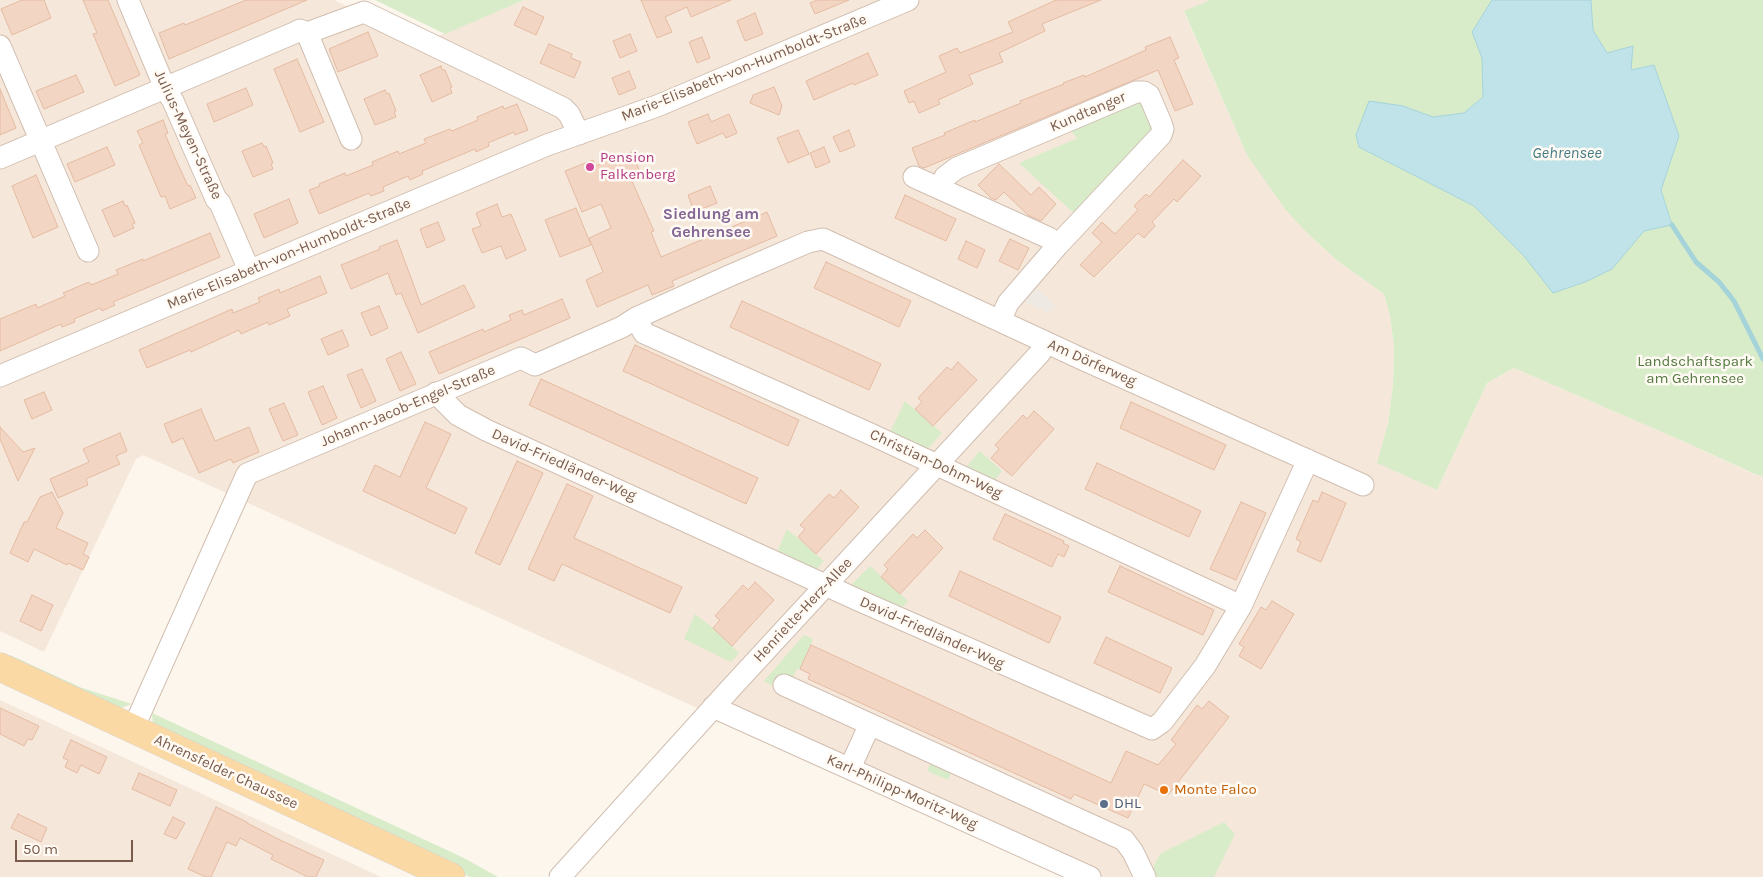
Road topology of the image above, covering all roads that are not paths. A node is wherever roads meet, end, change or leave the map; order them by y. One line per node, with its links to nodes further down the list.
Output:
1 (128, 0): 5 (street, Julius-Meyen-Straße)
2 (908, 0): 6 (street, Marie-Elisabeth-von-Humboldt-Straße)
3 (307, 33): 5 (street); 6 (street); 7 (street)
4 (0, 46): 8 (street)
5 (165, 88): 8 (street); 15 (street, Julius-Meyen-Straße)
6 (578, 134): 15 (street, Marie-Elisabeth-von-Humboldt-Straße)
7 (351, 139)
8 (40, 142): 9 (street); 14 (street)
9 (0, 158)
10 (914, 177): 11 (street)
11 (940, 188): 13 (street); 13 (street, Kundtanger)
12 (822, 239): 16 (street, Johann-Jacob-Engel-Straße); 17 (street, Am Dörferweg)
13 (1058, 245): 17 (street, Kundtanger)
14 (88, 251)
15 (250, 270): 19 (street, Marie-Elisabeth-von-Humboldt-Straße)
16 (636, 318): 20 (street, Johann-Jacob-Engel-Straße); 22 (street, Christian-Dohm-Weg)
17 (1000, 321): 18 (street, Am Dörferweg)
18 (1045, 342): 21 (street, Am Dörferweg); 22 (street, Henriette-Herz-Allee)
19 (0, 376)
20 (436, 393): 24 (street, David-Friedländer-Weg); 30 (street, Johann-Jacob-Engel-Straße)
21 (1308, 460): 23 (street, Am Dörferweg); 25 (street, David-Friedländer-Weg)
22 (936, 464): 24 (street, Henriette-Herz-Allee); 25 (street, Christian-Dohm-Weg)
23 (1363, 485)
24 (826, 585): 25 (street, David-Friedländer-Weg); 28 (street, Henriette-Herz-Allee)
25 (1241, 606)
26 (0, 667): 30 (main road, Ahrensfelder Chaussee)
27 (784, 685): 29 (street)
28 (713, 707): 31 (street, Karl-Philipp-Moritz-Weg); 33 (street, Henriette-Herz-Allee)
29 (870, 724): 31 (street); 35 (street)
30 (133, 729): 32 (main road, Ahrensfelder Chaussee)
31 (850, 768): 34 (street, Karl-Philipp-Moritz-Weg)
32 (451, 877)
33 (560, 877)
34 (1090, 877)
35 (1146, 877)

